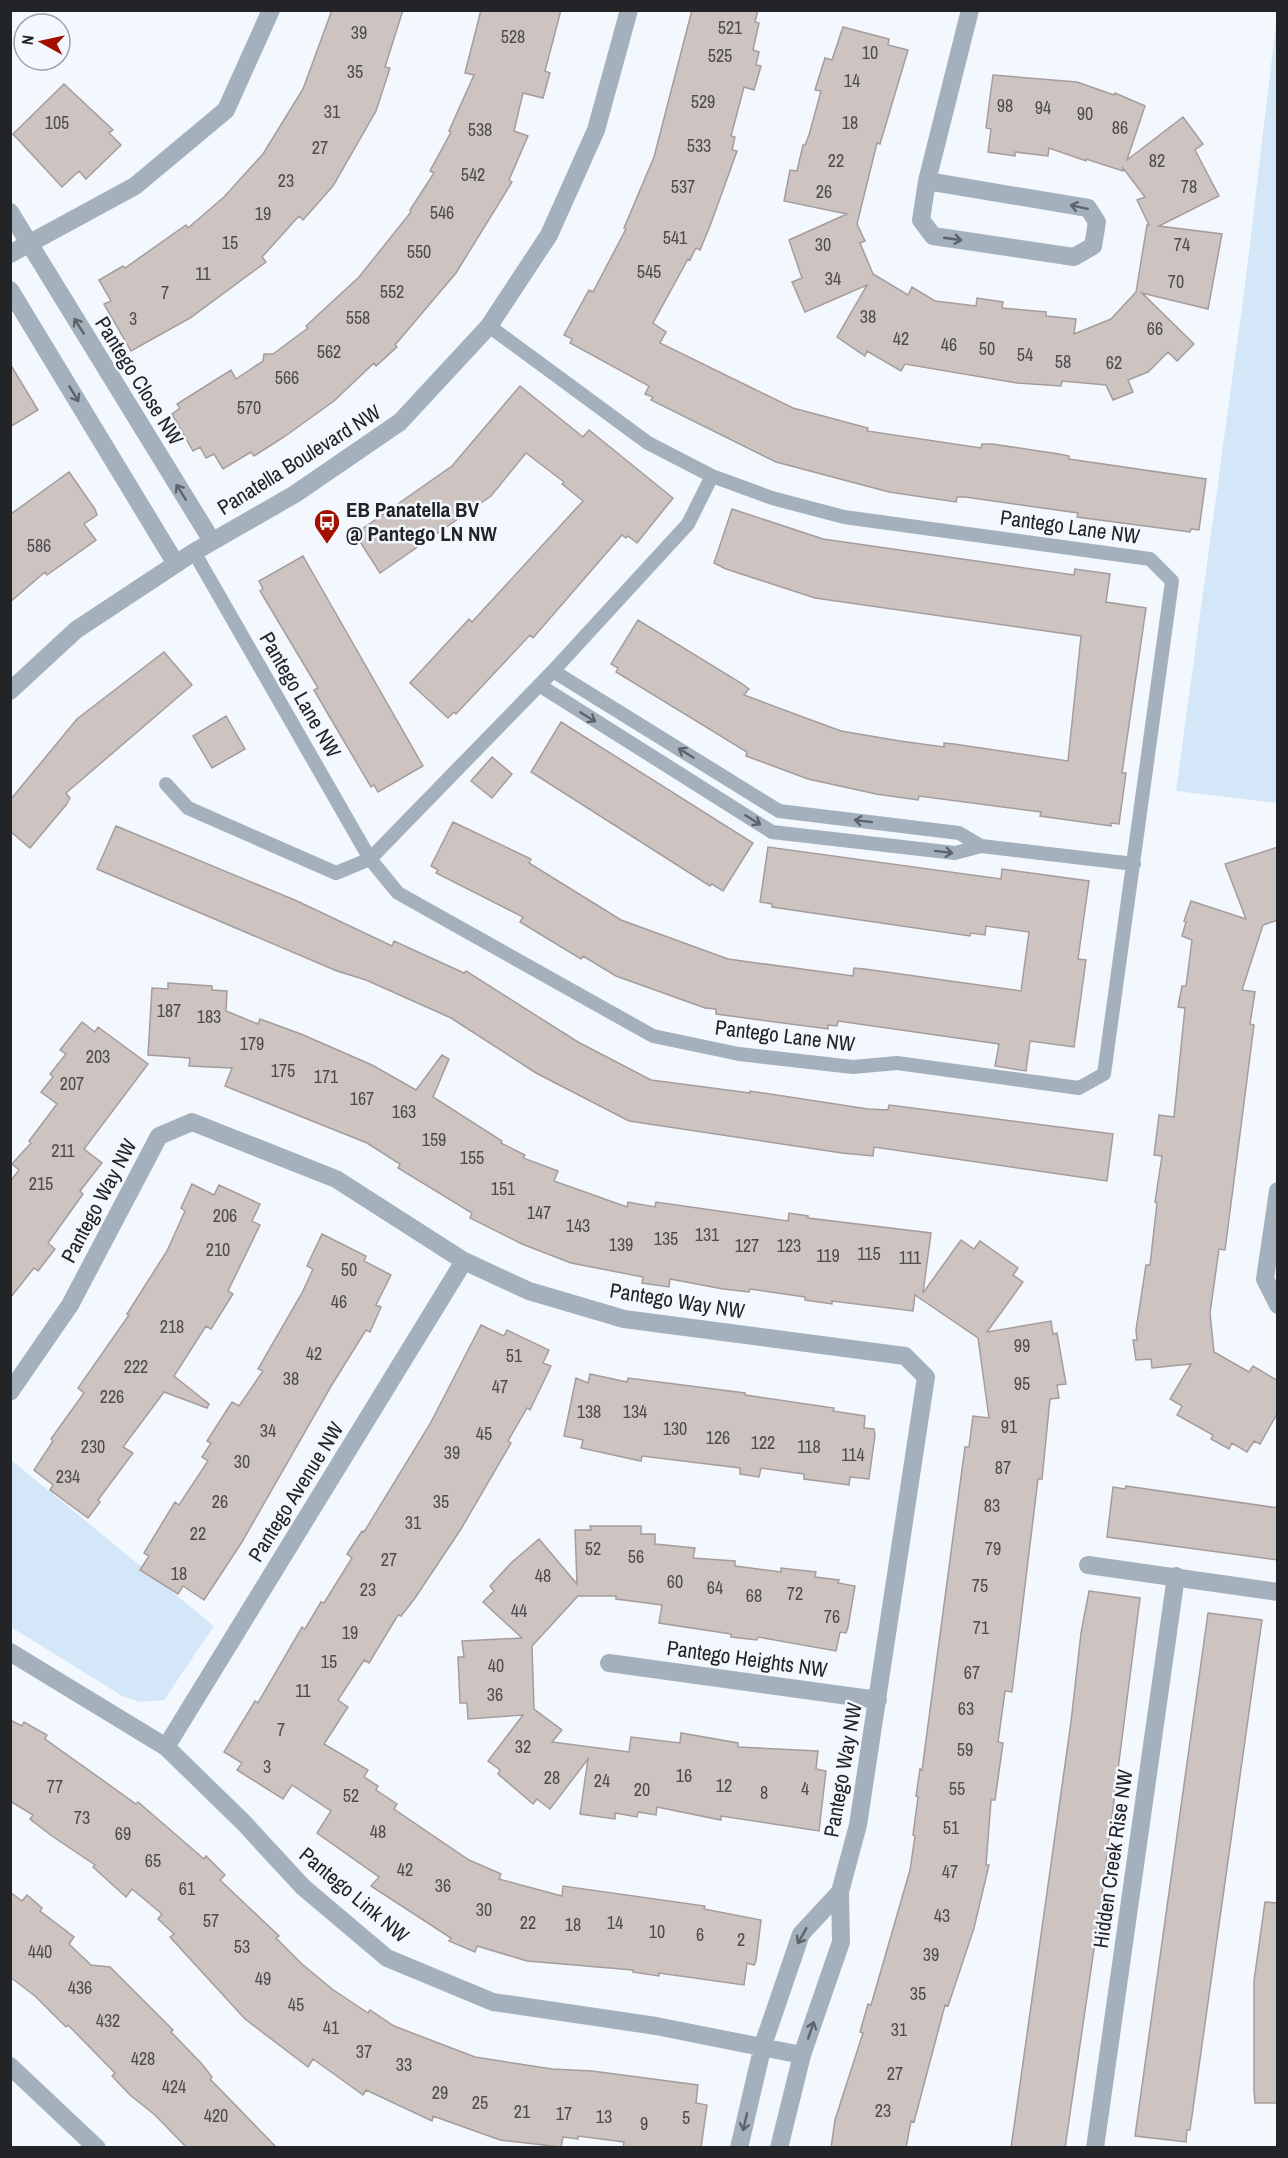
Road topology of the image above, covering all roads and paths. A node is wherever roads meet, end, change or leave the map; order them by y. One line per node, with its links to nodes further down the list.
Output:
1 (272, 10): 6 (street)
2 (629, 10): 9 (street, Panatella Boulevard NW)
3 (970, 10): 4 (street)
4 (927, 181): 4 (street, one-way to 4)
5 (10, 212): 6 (street, Pantego Close NW)
6 (28, 244): 7 (street); 11 (street, Pantego Close NW, one-way to 6)
7 (10, 255)
8 (10, 291): 13 (street, one-way to 13)
9 (489, 326): 10 (lane, Pantego Lane NW); 11 (street, Panatella Boulevard NW)
10 (712, 476): 14 (lane); 20 (lane, Pantego Lane NW)
11 (212, 542): 12 (street, Panatella Boulevard NW)
12 (194, 552): 13 (street, Panatella Boulevard NW); 19 (lane, Pantego Lane NW)
13 (176, 564): 16 (street, Panatella Boulevard NW)
14 (554, 671): 15 (lane); 18 (lane, one-way to 14)
15 (539, 685): 18 (lane, one-way to 18); 19 (lane)
16 (10, 691)
17 (166, 784): 19 (lane)
18 (981, 846): 20 (lane)
19 (370, 859): 20 (lane, Pantego Lane NW)
20 (1134, 864)
21 (1278, 1191): 23 (street)
22 (464, 1262): 24 (street, Pantego Way NW); 30 (street, Pantego Way NW); 31 (street, Pantego Avenue NW)
23 (1278, 1305)
24 (10, 1392)
25 (1088, 1565): 26 (street)
26 (1176, 1576): 27 (street); 39 (street, Hidden Creek Rise NW)
27 (1278, 1592)
28 (10, 1652): 31 (street, Pantego Link NW)
29 (609, 1663): 30 (street, Pantego Heights NW)
30 (878, 1700): 32 (street, Pantego Way NW)
31 (166, 1747): 33 (street, Pantego Link NW)
32 (840, 1892): 33 (street, Pantego Way NW, one-way to 33); 34 (street, Pantego Way NW, one-way to 32)
33 (763, 2045): 34 (street, Pantego Link NW); 37 (street, Pantego Way NW, one-way to 37)
34 (802, 2055): 38 (street, Pantego Way NW)
35 (10, 2066): 36 (street)
36 (97, 2148)
37 (739, 2148)
38 (779, 2148)
39 (1095, 2148)

